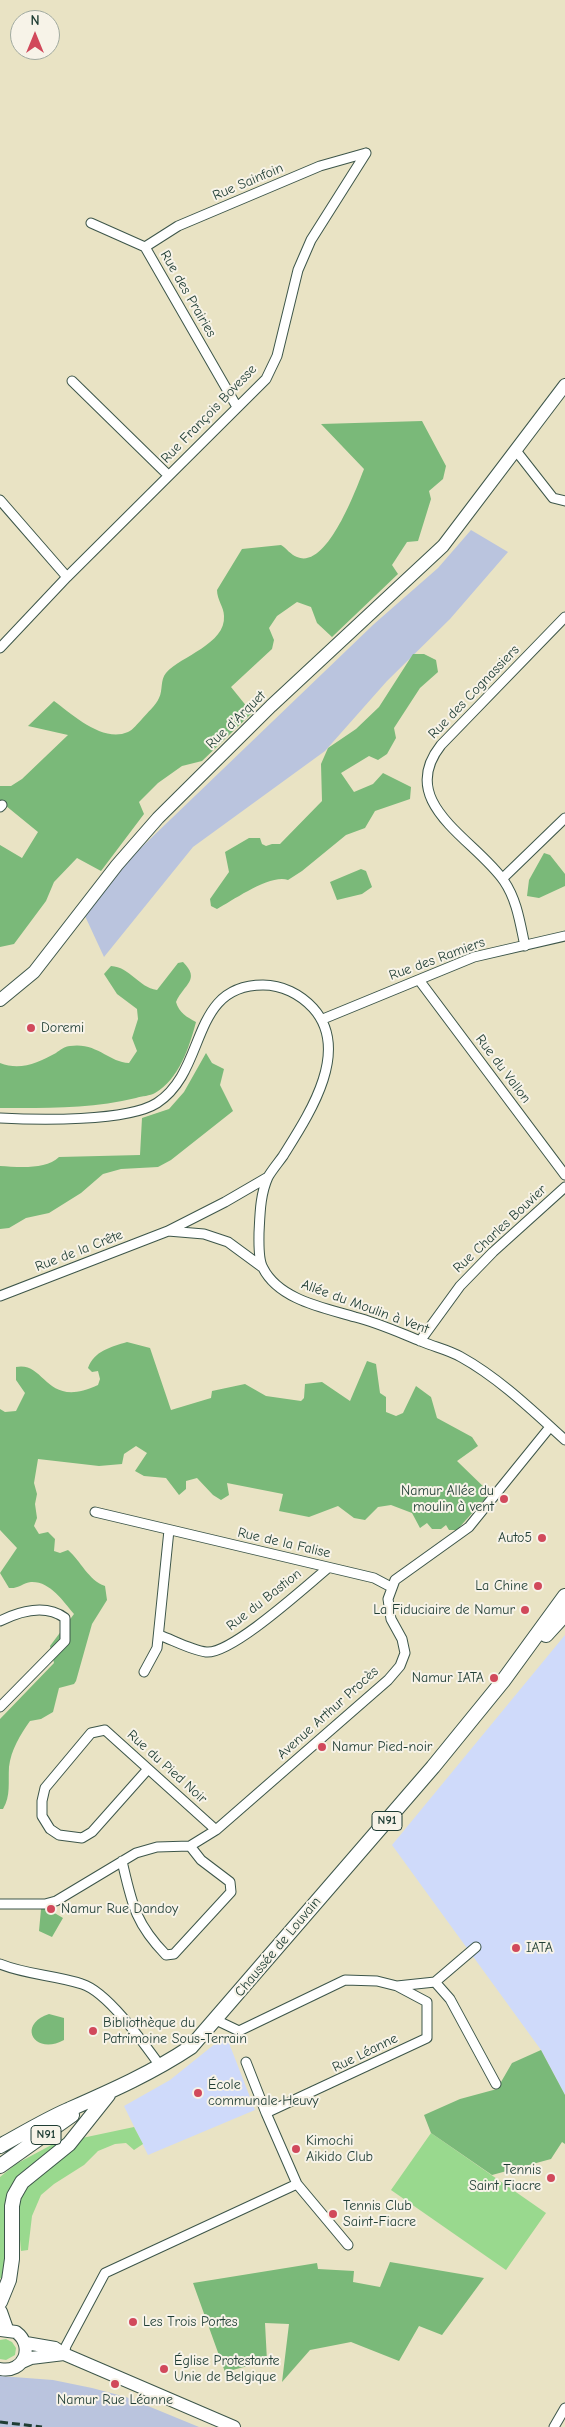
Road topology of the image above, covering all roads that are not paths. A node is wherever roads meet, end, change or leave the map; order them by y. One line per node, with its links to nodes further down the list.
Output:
1 (366, 153): 3 (street, Rue Sainfoin); 6 (street, Rue François Bovesse)
2 (91, 223): 3 (street, Rue des Prairies)
3 (145, 247): 6 (street, Rue des Prairies)
4 (72, 381): 8 (street)
5 (565, 385): 7 (street, Rue d'Arquet)
6 (238, 407): 8 (street, Rue François Bovesse)
7 (517, 452): 10 (street); 19 (street, Rue d'Arquet)
8 (168, 475): 11 (street, Rue François Bovesse)
9 (0, 500): 11 (street)
10 (565, 501)
11 (67, 577): 13 (street, Rue François Bovesse)
12 (565, 617): 15 (street, Rue des Cognassiers)
13 (0, 648)
14 (565, 818): 15 (street)
15 (502, 878): 17 (street, Rue des Cognassiers)
16 (565, 936): 17 (street, Rue des Ramiers)
17 (525, 946): 18 (street, Rue des Ramiers)
18 (419, 980): 20 (street, Rue des Ramiers); 22 (street, Rue du Vallon)
19 (0, 1000)
20 (323, 1019): 21 (street); 23 (street)
21 (0, 1118)
22 (565, 1175)
23 (268, 1177): 25 (street, Rue de la Crête); 26 (street)
24 (565, 1187): 28 (street, Rue Charles Bouvier)
25 (168, 1231): 26 (street, Rue de la Crête); 27 (street, Rue de la Crête)
26 (262, 1267): 28 (street, Allée du Moulin à Vent)
27 (0, 1296)
28 (420, 1341): 29 (street, Allée du Moulin à Vent)
29 (550, 1427): 30 (street, Allée du Moulin à Vent); 34 (street)
30 (565, 1440)
31 (95, 1512): 32 (street, Rue de la Falise)
32 (169, 1530): 33 (street, Rue de la Falise); 38 (street)
33 (328, 1568): 34 (street, Rue de la Falise); 38 (street, Rue du Bastion)
34 (391, 1587): 43 (street, Avenue Arthur Procès)
35 (565, 1596): 40 (main road, Chaussée de Louvain / N91)
36 (565, 1614): 40 (main road, Chaussée de Louvain / N91)
37 (0, 1621): 41 (street)
38 (159, 1635): 39 (street)
39 (144, 1672)
40 (503, 1681): 51 (main road, Chaussée de Louvain / N91)
41 (0, 1707)
42 (148, 1769): 42 (street, Rue du Pied Noir); 43 (street, Rue du Pied Noir)
43 (216, 1830): 44 (street, Avenue Arthur Procès)
44 (190, 1846): 45 (street, Avenue Arthur Procès); 45 (street)
45 (122, 1861): 46 (street, Avenue Arthur Procès)
46 (0, 1904)
47 (476, 1947): 49 (street)
48 (0, 1964): 53 (street)
49 (435, 1982): 50 (street); 54 (street)
50 (396, 1986): 51 (street); 57 (street, Rue Léanne)
51 (216, 2020): 53 (main road, Chaussée de Louvain / N91)
52 (246, 2062): 57 (street)
53 (161, 2067): 55 (main road, Chaussée de Louvain / N91)
54 (496, 2084)
55 (110, 2093): 56 (main road, Chaussée de Louvain / N91); 62 (main road)
56 (91, 2101): 58 (main road, Chaussée de Louvain / N91); 59 (main road, N91)
57 (266, 2113): 60 (street)
58 (0, 2146)
59 (0, 2166)
60 (297, 2184): 61 (street); 66 (street)
61 (348, 2245)
62 (0, 2302)
63 (0, 2312): 64 (main road)
64 (3, 2330): 65 (street)
65 (26, 2343): 66 (street); 67 (street)
66 (64, 2354): 67 (street); 70 (street)
67 (22, 2362): 68 (street)
68 (0, 2369)
69 (565, 2408): 71 (street)
70 (234, 2427)
71 (554, 2427)

